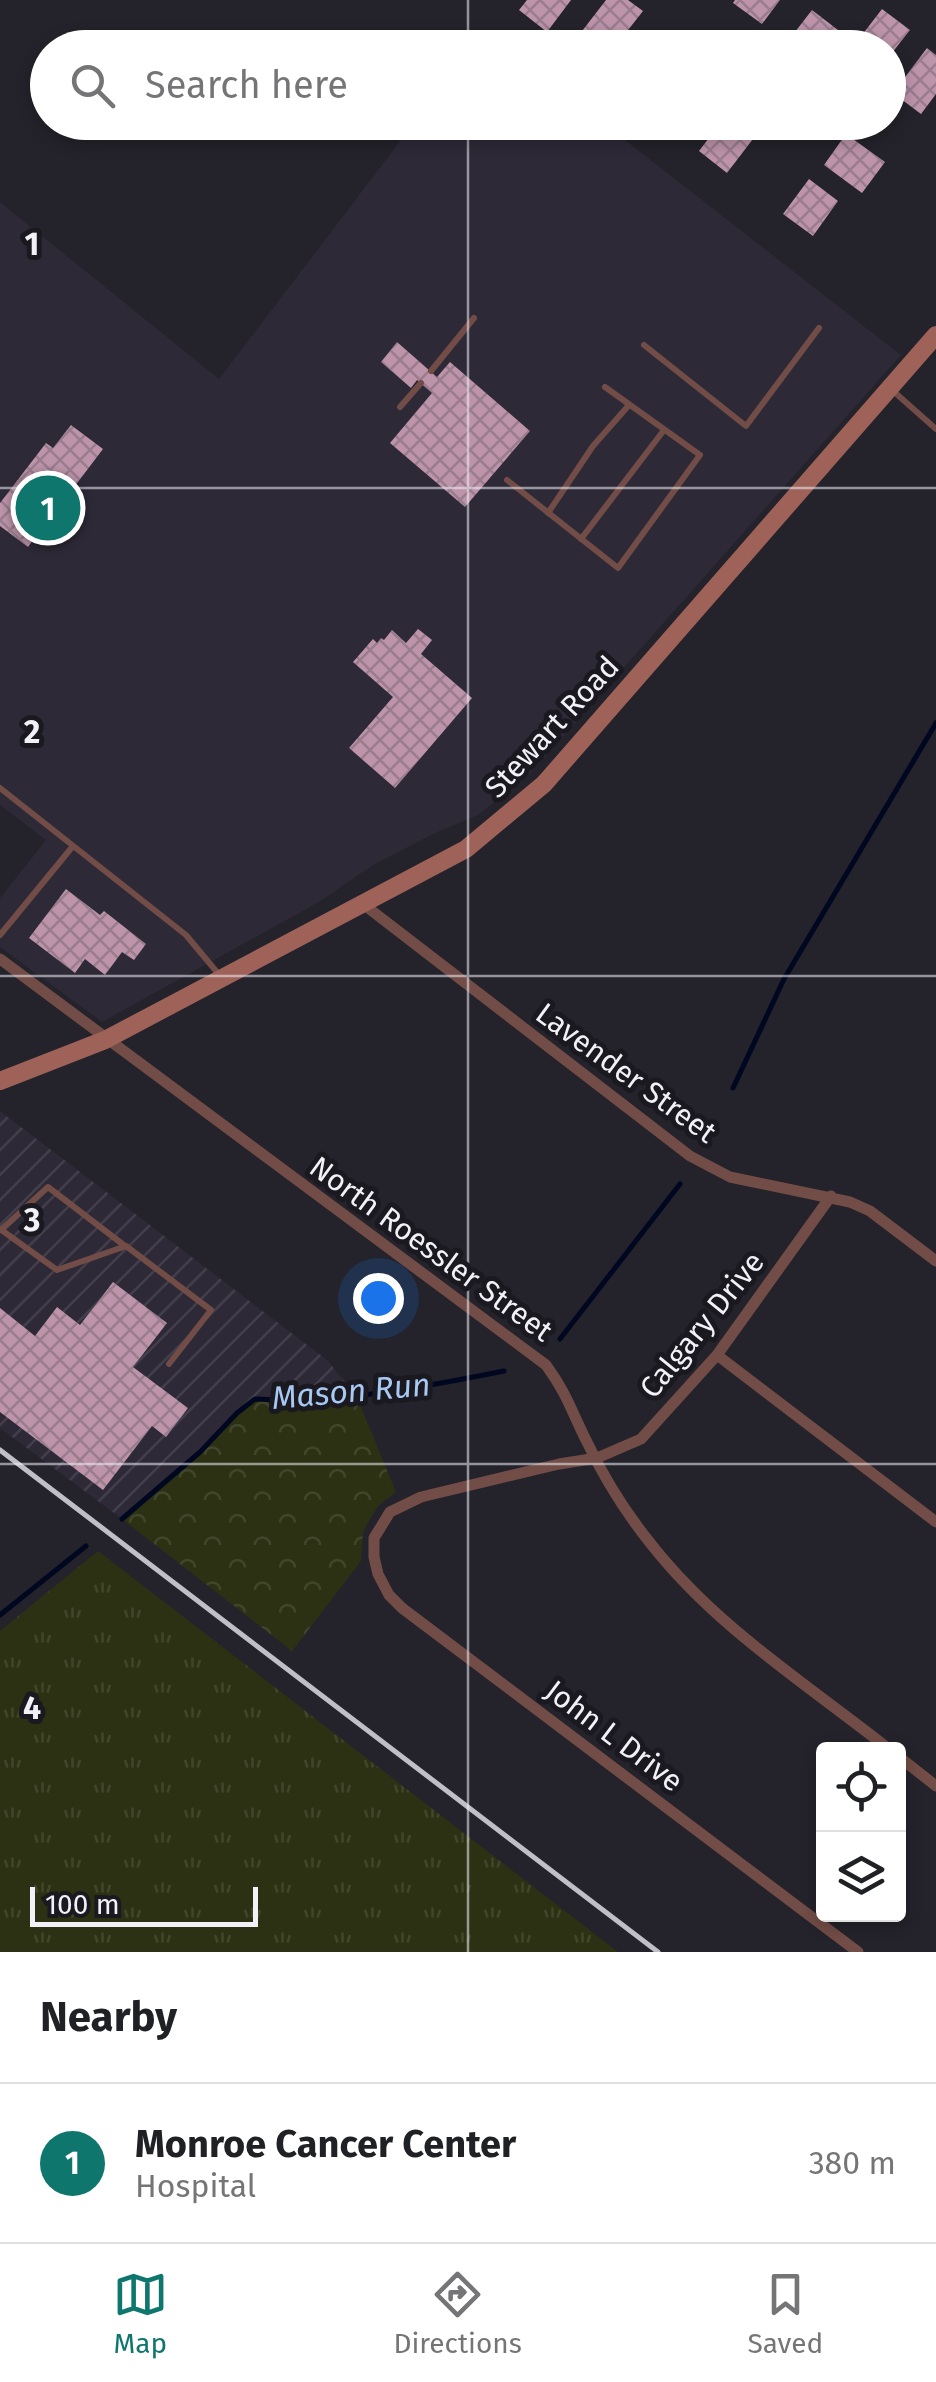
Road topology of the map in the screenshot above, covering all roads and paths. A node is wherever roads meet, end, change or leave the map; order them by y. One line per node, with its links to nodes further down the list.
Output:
1 (474, 318): 5 (lane)
2 (819, 328): 4 (lane)
3 (936, 335): 8 (street, Stewart Road)
4 (644, 346)
5 (431, 371)
6 (421, 384): 10 (lane)
7 (605, 388): 9 (lane)
8 (890, 389): 11 (lane); 18 (street, Stewart Road)
9 (629, 404): 12 (lane); 14 (lane)
10 (400, 407)
11 (936, 429)
12 (664, 430): 15 (lane); 15 (lane)
13 (508, 480): 14 (lane)
14 (548, 512): 15 (lane)
15 (581, 539)
16 (0, 788): 17 (lane)
17 (73, 846): 19 (lane); 21 (lane)
18 (363, 904): 21 (street, Stewart Road); 24 (street, Lavender Street)
19 (0, 935)
20 (0, 958): 22 (street, North Roessler Street)
21 (222, 978): 22 (street, Stewart Road)
22 (105, 1040): 23 (street, Stewart Road); 30 (street, North Roessler Street)
23 (0, 1080)
24 (830, 1196): 27 (street, Lavender Street); 28 (street, Calgary Drive)
25 (1, 1229): 26 (lane); 26 (lane)
26 (126, 1246): 29 (lane)
27 (936, 1261)
28 (718, 1356): 30 (street, Calgary Drive); 31 (street)
29 (169, 1364)
30 (597, 1458): 32 (street, Calgary Drive); 33 (street, North Roessler Street)
31 (936, 1522)
32 (374, 1538): 36 (street, John L Drive)
33 (880, 1742)
34 (906, 1762): 35 (street)
35 (936, 1786)
36 (858, 1952)

